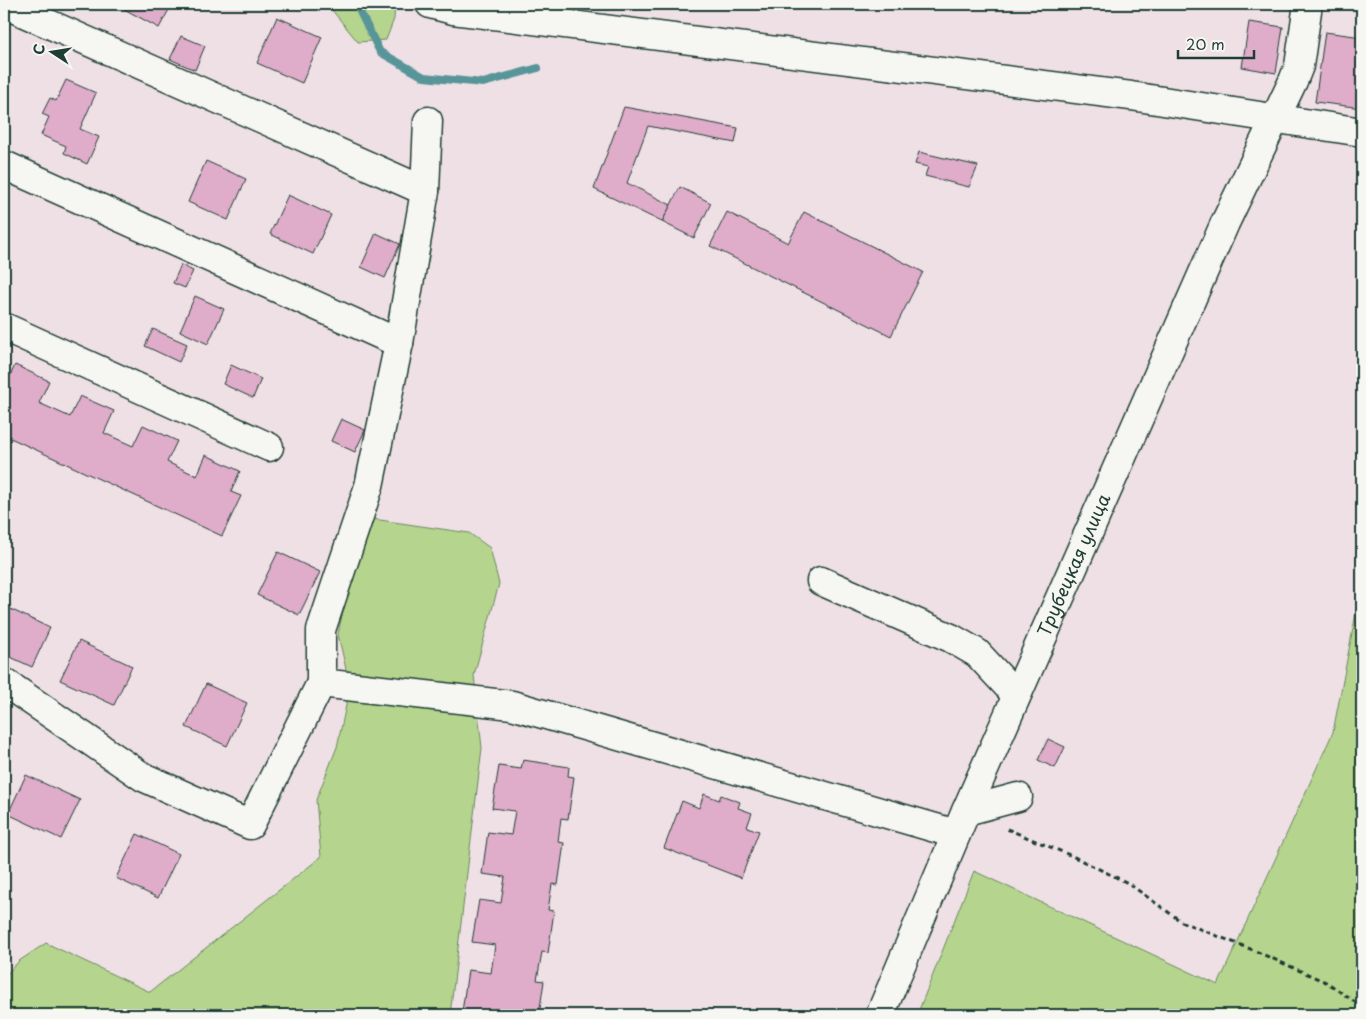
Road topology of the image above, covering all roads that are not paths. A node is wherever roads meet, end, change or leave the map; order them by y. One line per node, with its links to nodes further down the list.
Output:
1 (4, 4): 8 (street)
2 (430, 4): 4 (street)
3 (1308, 4): 4 (street, Трубецкая улица)
4 (1274, 118): 6 (street); 15 (street, Трубецкая улица)
5 (428, 121): 8 (street)
6 (1362, 132)
7 (4, 165): 10 (street)
8 (425, 191): 10 (street)
9 (4, 327): 11 (street)
10 (399, 343): 14 (street)
11 (269, 448)
12 (821, 581): 15 (street)
13 (4, 682): 14 (street)
14 (321, 683): 17 (street)
15 (1016, 695): 17 (street, Трубецкая улица)
16 (1018, 797): 17 (street)
17 (961, 822): 18 (street, Трубецкая улица)
18 (880, 1015)

